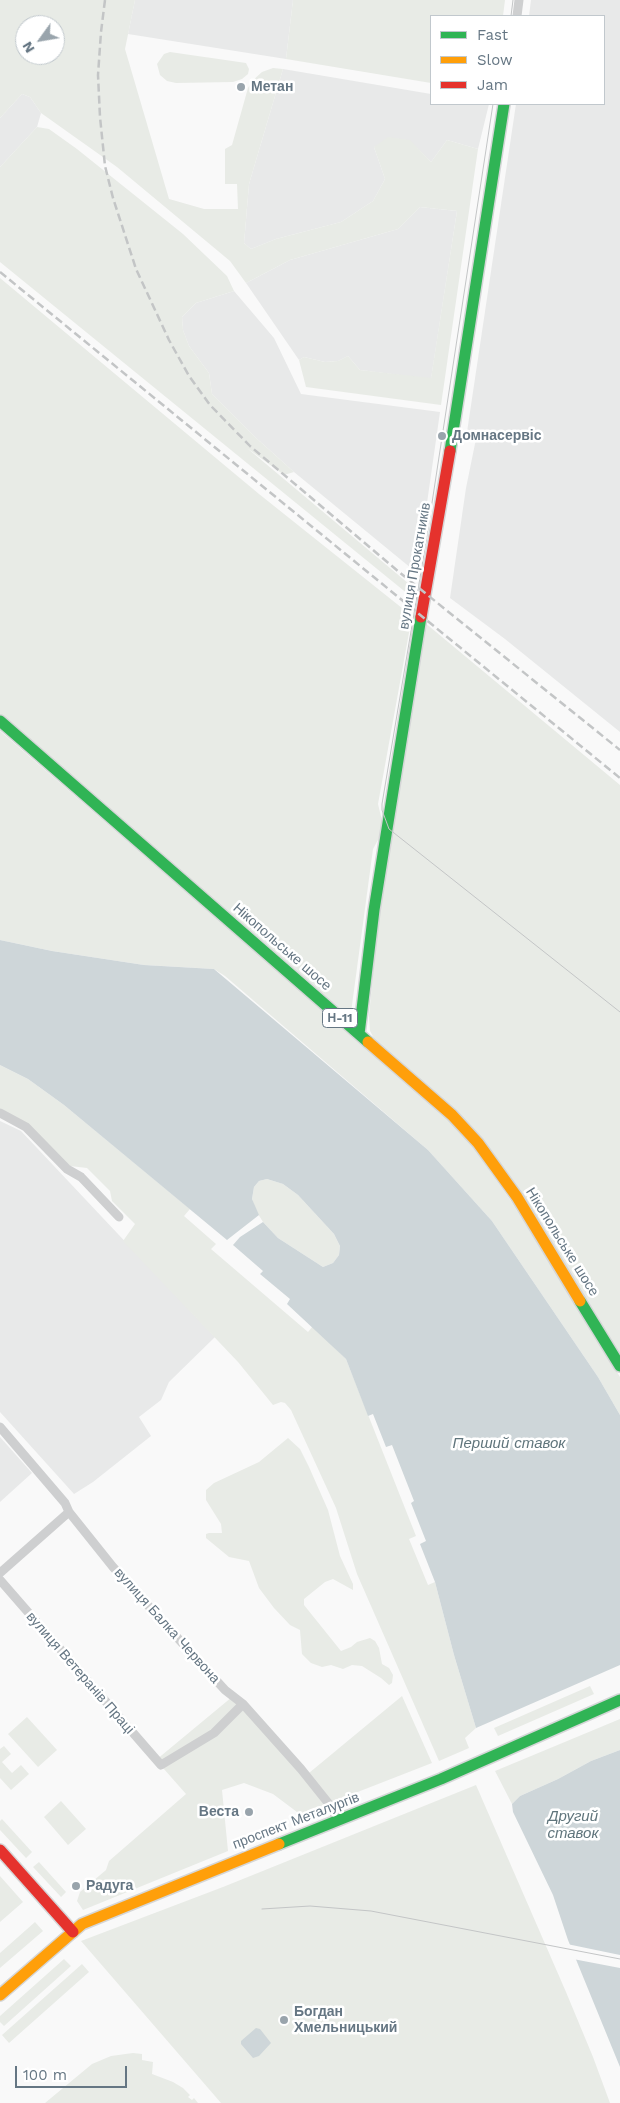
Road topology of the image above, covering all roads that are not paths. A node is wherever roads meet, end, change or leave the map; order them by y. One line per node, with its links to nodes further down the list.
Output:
1 (519, 0): 2 (street)
2 (517, 15)
3 (504, 105): 5 (main road, вулиця Прокатників)
4 (0, 721): 5 (main road, Нікопольське шосе / Н-11)
5 (359, 1034): 8 (main road, Нікопольське шосе / Н-11)
6 (0, 1113): 7 (street)
7 (119, 1216)
8 (620, 1366)
9 (0, 1428): 10 (street, вулиця Балка Червона)
10 (69, 1512): 11 (street); 14 (street, вулиця Балка Червона)
11 (0, 1573)
12 (0, 1580): 14 (street, вулиця Ветеранів Праці)
13 (620, 1700): 15 (main road, проспект Металургів)
14 (242, 1704): 15 (street, вулиця Балка Червона)
15 (338, 1821): 17 (main road, проспект Металургів)
16 (0, 1850): 17 (main road)
17 (73, 1932): 18 (main road, проспект Металургів)
18 (0, 1995)

